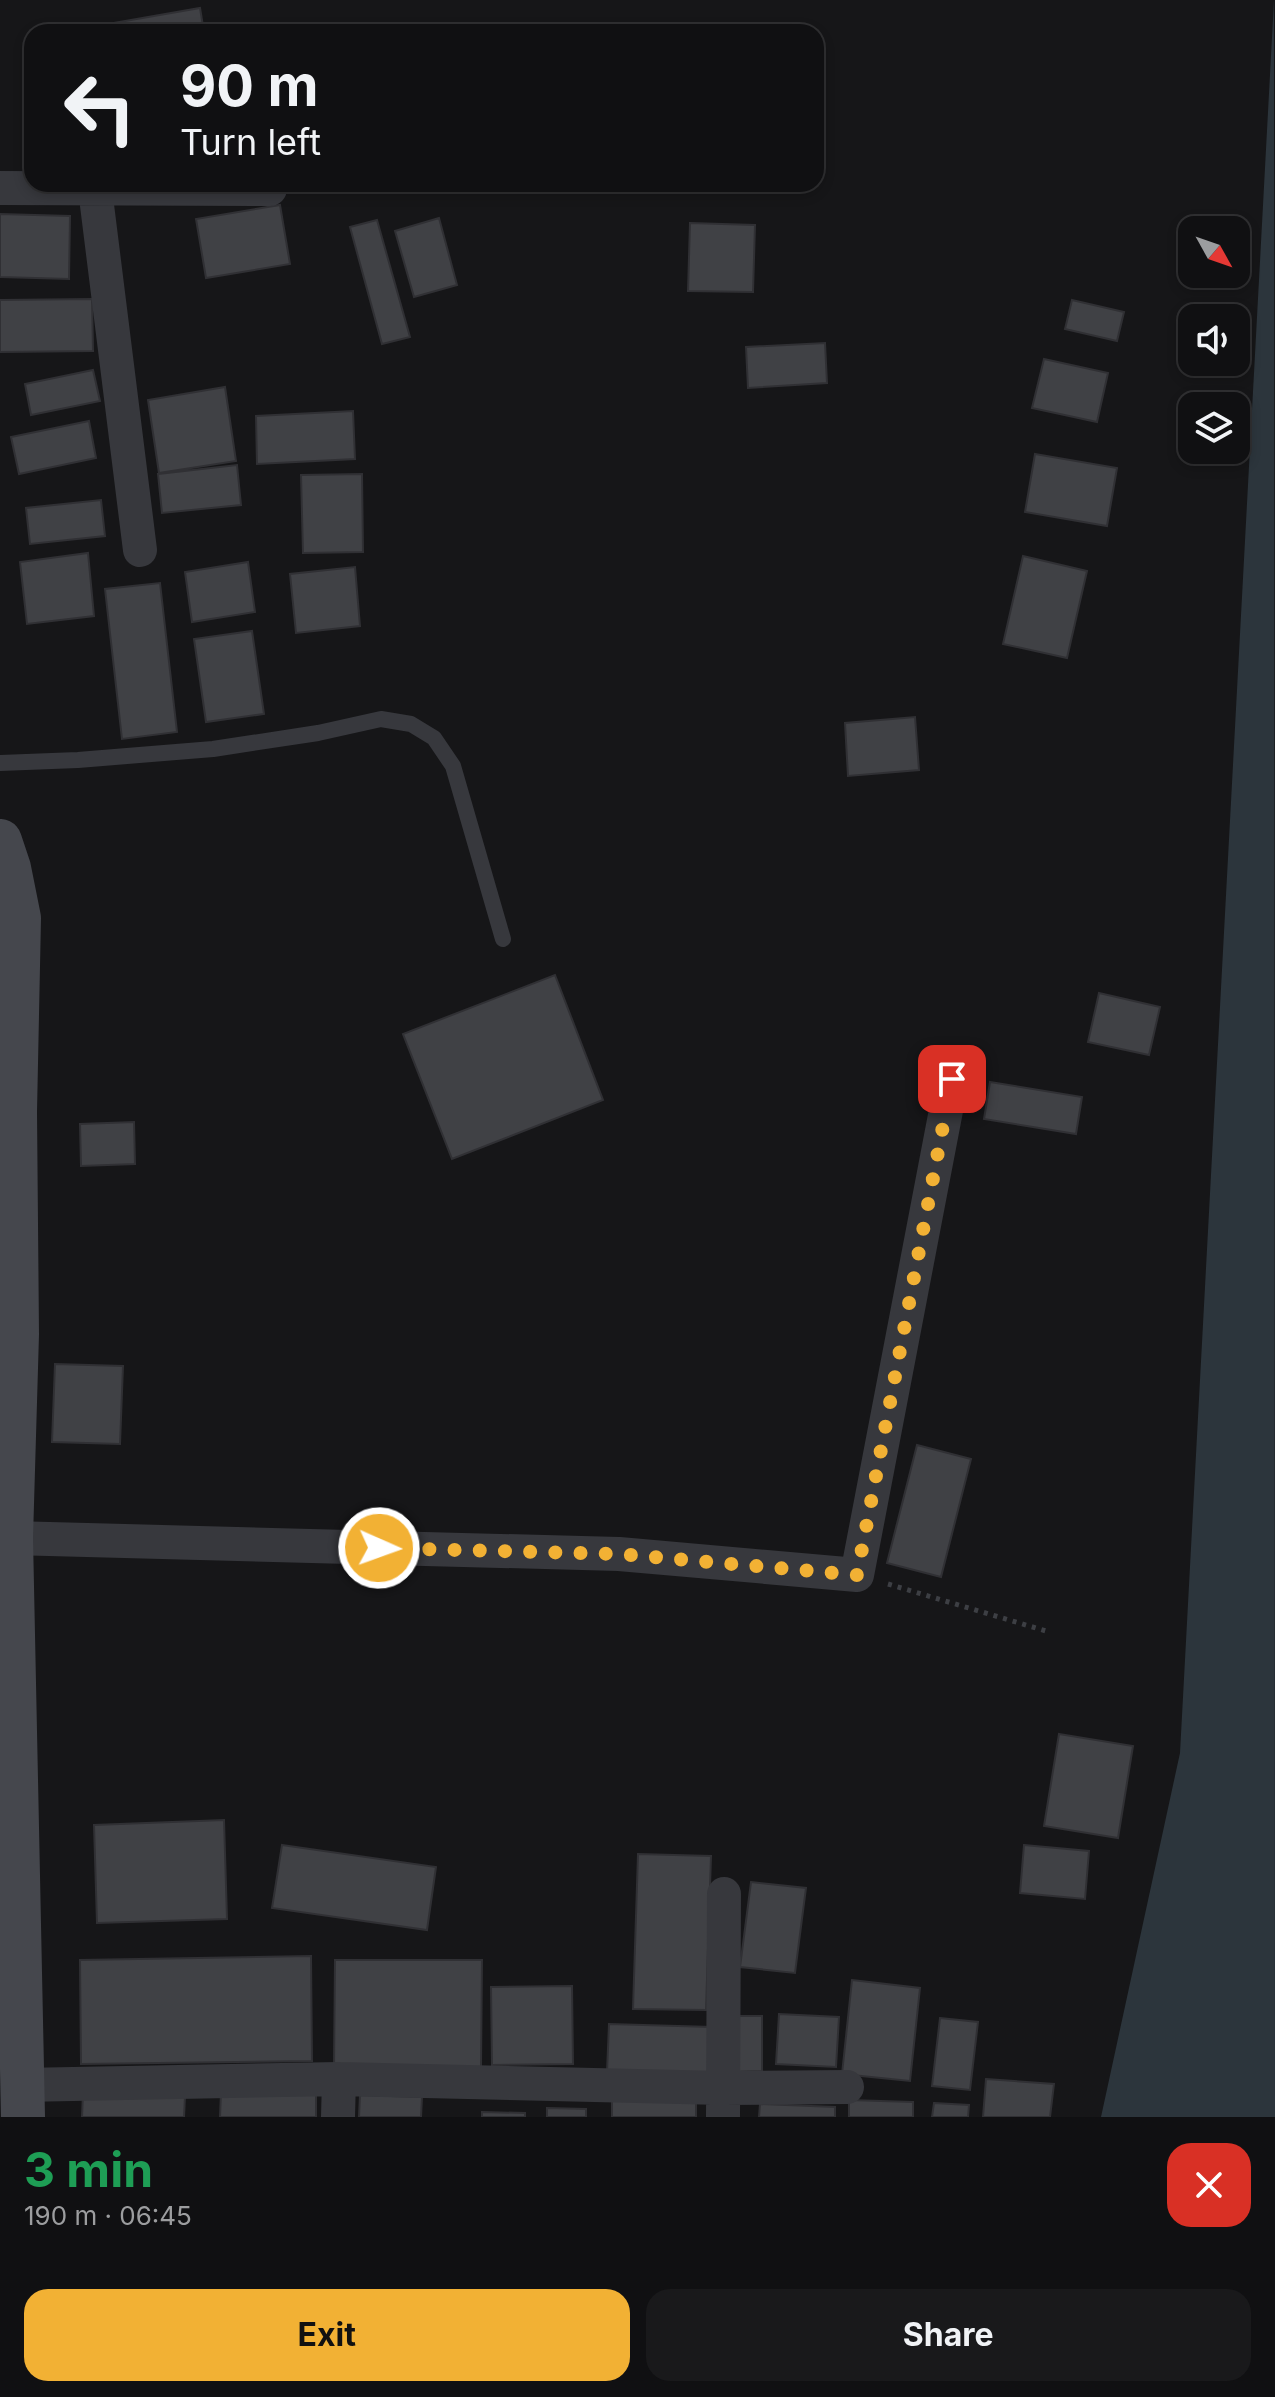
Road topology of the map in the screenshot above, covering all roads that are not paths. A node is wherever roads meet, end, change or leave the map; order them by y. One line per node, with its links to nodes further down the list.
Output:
1 (0, 188): 2 (street)
2 (24, 188)
3 (95, 192): 4 (street)
4 (140, 550)
5 (0, 763): 7 (lane)
6 (0, 841): 9 (street)
7 (503, 939)
8 (952, 1079): 9 (street)
9 (11, 1538): 13 (street)
10 (724, 1894): 14 (street)
11 (339, 2079): 13 (street); 14 (street); 15 (street)
12 (847, 2087): 14 (street)
13 (22, 2101)
14 (723, 2103)
15 (338, 2117)

